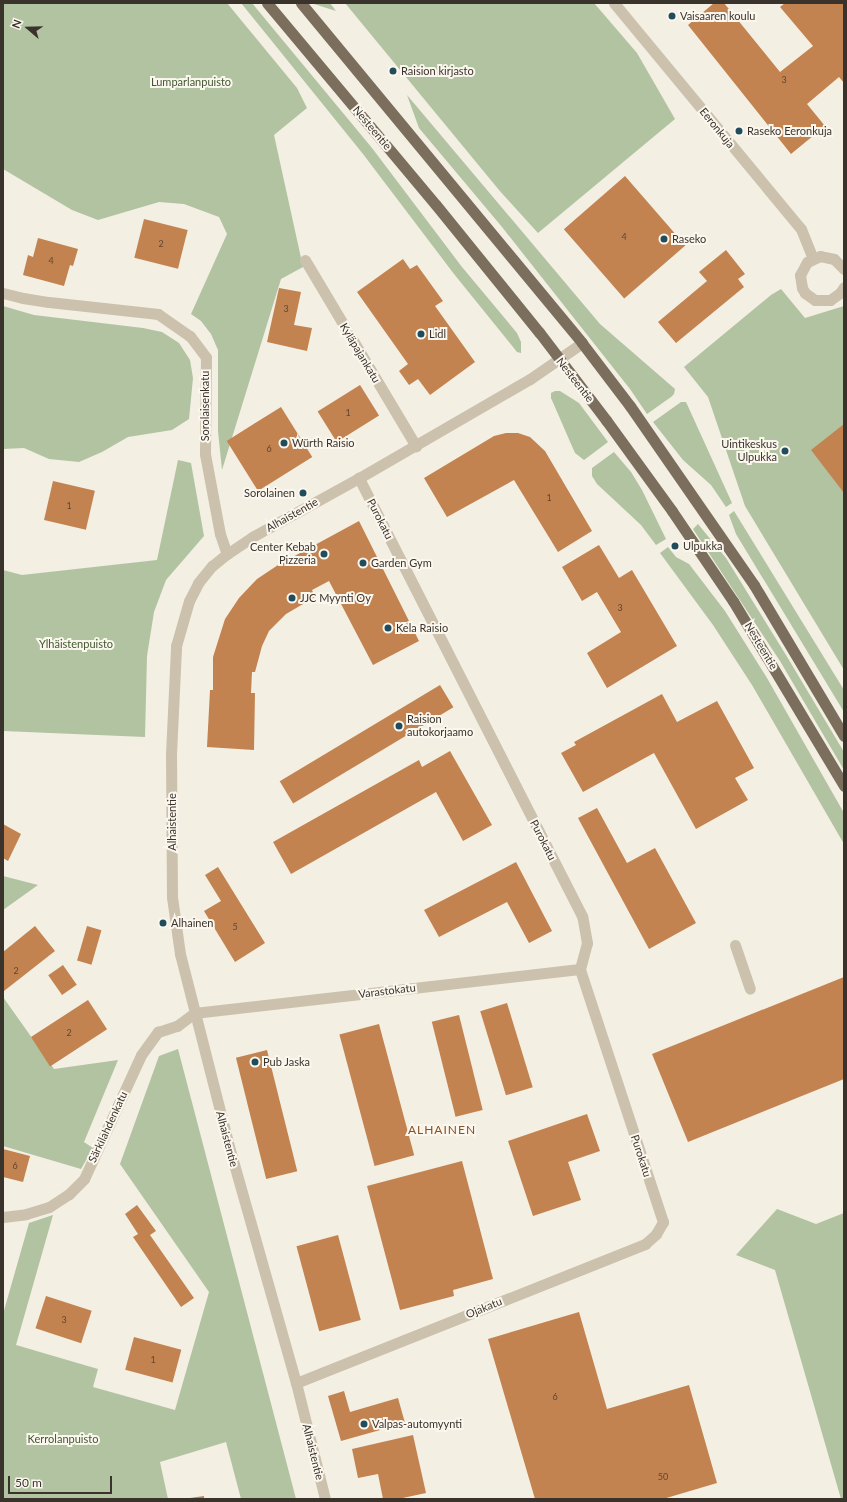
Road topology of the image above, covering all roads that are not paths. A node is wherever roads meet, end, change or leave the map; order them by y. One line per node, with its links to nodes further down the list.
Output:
1 (267, 3): 10 (main road, Nesteentie)
2 (301, 3): 9 (main road)
3 (614, 3): 4 (street, Eeronkuja)
4 (813, 258): 6 (street); 7 (street)
5 (305, 260): 11 (street, Kyläpajankatu)
6 (844, 269)
7 (844, 287)
8 (3, 293): 13 (street, Sorolaisenkatu)
9 (582, 343): 10 (street, Alhaistentie); 14 (main road)
10 (559, 359): 11 (street, Alhaistentie); 15 (main road, Nesteentie)
11 (416, 446): 12 (street, Alhaistentie)
12 (359, 478): 13 (street, Alhaistentie); 17 (street, Purokatu)
13 (227, 554): 19 (street, Alhaistentie)
14 (844, 736)
15 (844, 786)
16 (735, 945): 18 (street)
17 (580, 969): 19 (street, Varastokatu); 21 (street, Purokatu)
18 (750, 989)
19 (194, 1013): 20 (street, Särkilahdenkatu); 22 (street, Alhaistentie)
20 (3, 1217)
21 (662, 1222): 22 (street, Ojakatu)
22 (296, 1383): 23 (street, Alhaistentie)
23 (325, 1499)

